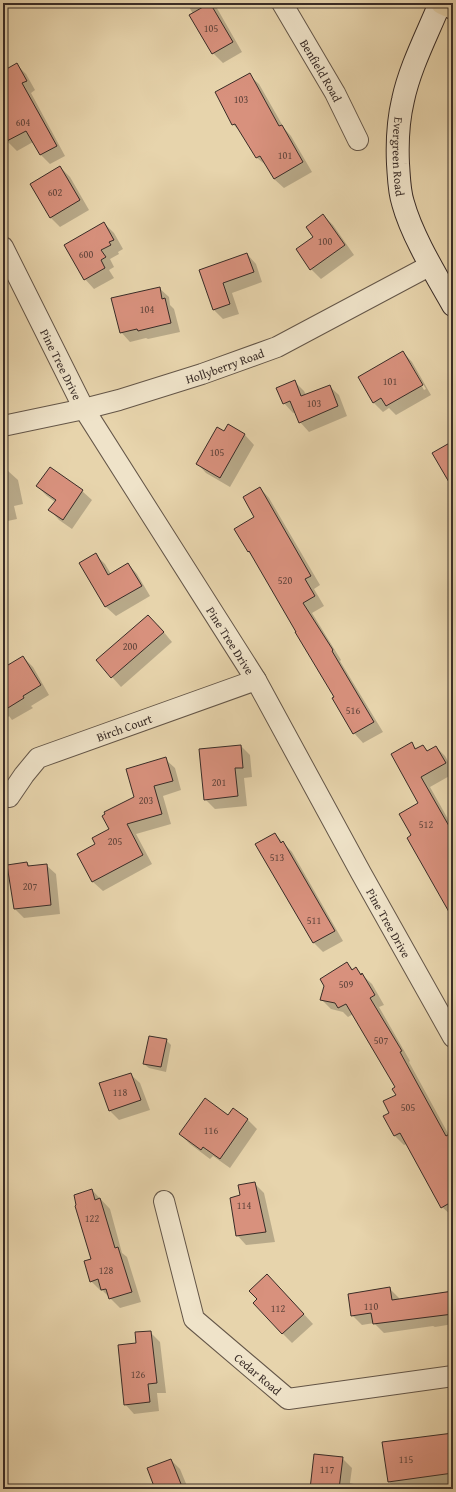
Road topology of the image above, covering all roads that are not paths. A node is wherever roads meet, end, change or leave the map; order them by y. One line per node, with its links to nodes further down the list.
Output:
1 (282, 3): 4 (street, Benfield Road)
2 (441, 3): 3 (main road); 6 (street, Evergreen Road)
3 (453, 8)
4 (358, 140)
5 (3, 247): 8 (street, Pine Tree Drive)
6 (431, 265): 7 (street, Evergreen Road); 8 (street, Hollyberry Road)
7 (453, 305)
8 (84, 409): 9 (street, Hollyberry Road); 10 (street, Pine Tree Drive)
9 (3, 426)
10 (256, 680): 11 (street, Birch Court); 12 (street, Pine Tree Drive)
11 (9, 797)
12 (453, 1037)
13 (164, 1201): 14 (street, Cedar Road)
14 (453, 1376)

